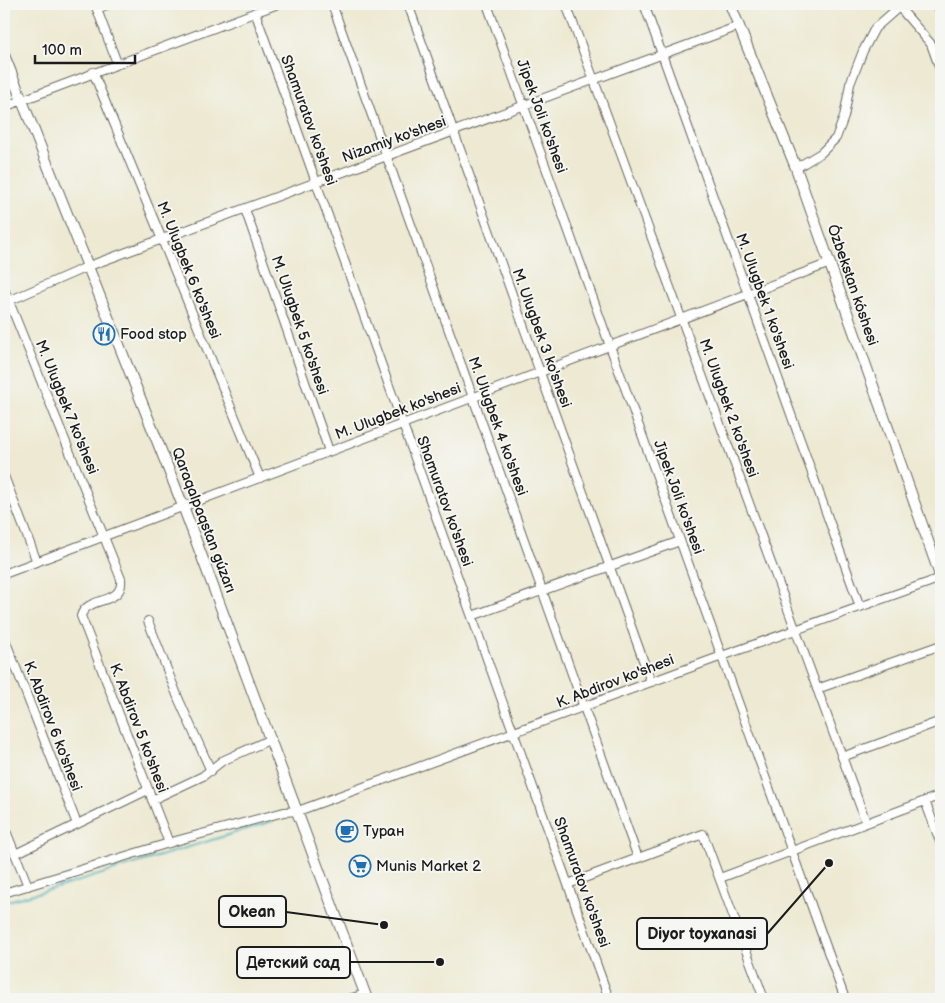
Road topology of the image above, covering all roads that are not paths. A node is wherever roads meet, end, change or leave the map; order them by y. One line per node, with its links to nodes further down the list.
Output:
1 (110, 4): 9 (street)
2 (278, 4): 10 (street)
3 (332, 4): 22 (street, M. Ulugbek 4 ko'shesi)
4 (408, 4): 21 (street, M. Ulugbek 3 ko'shesi)
5 (487, 4): 19 (street, Jipek Joli ko'shesi)
6 (566, 4): 17 (street, M. Ulugbek 2 ko'shesi)
7 (644, 4): 12 (street, M. Ulugbek 1 ko'shesi)
8 (730, 4): 11 (street, Ózbekstan kóshesi)
9 (96, 6): 14 (street)
10 (255, 12): 14 (street); 24 (street, Shamuratov ko'shesi)
11 (739, 26): 12 (street, Nizamiy ko'shesi); 23 (street, Ózbekstan kóshesi)
12 (662, 54): 17 (street, Nizamiy ko'shesi); 30 (street, M. Ulugbek 1 ko'shesi)
13 (4, 55): 18 (street, Qaraqalpaqstan gúzarı)
14 (118, 63): 15 (street)
15 (93, 72): 18 (street); 26 (street, M. Ulugbek 6 ko'shesi)
16 (941, 72): 23 (street)
17 (594, 79): 19 (street, Nizamiy ko'shesi); 32 (street, M. Ulugbek 2 ko'shesi)
18 (22, 100): 20 (street); 28 (street, Qaraqalpaqstan gúzarı)
19 (524, 105): 21 (street, Nizamiy ko'shesi); 33 (street, Jipek Joli ko'shesi)
20 (4, 107)
21 (454, 131): 22 (street, Nizamiy ko'shesi); 34 (street, M. Ulugbek 3 ko'shesi)
22 (387, 156): 24 (street, Nizamiy ko'shesi); 35 (street, M. Ulugbek 4 ko'shesi)
23 (796, 168): 27 (street, Ózbekstan kóshesi)
24 (316, 182): 25 (street, Nizamiy ko'shesi); 36 (street, Shamuratov ko'shesi)
25 (245, 208): 26 (street, Nizamiy ko'shesi); 37 (street, M. Ulugbek 5 ko'shesi)
26 (162, 239): 28 (street, Nizamiy ko'shesi); 39 (street, M. Ulugbek 6 ko'shesi)
27 (830, 262): 30 (street, M. Ulugbek ko'shesi); 46 (street, Ózbekstan kóshesi)
28 (89, 266): 31 (street, Nizamiy ko'shesi); 40 (street, Qaraqalpaqstan gúzarı)
29 (4, 289): 31 (street, M. Ulugbek 7 ko'shesi)
30 (748, 294): 32 (street, M. Ulugbek ko'shesi); 48 (street, M. Ulugbek 1 ko'shesi)
31 (6, 302): 41 (street, M. Ulugbek 7 ko'shesi)
32 (682, 318): 33 (street, M. Ulugbek ko'shesi); 52 (street, M. Ulugbek 2 ko'shesi)
33 (610, 345): 34 (street, M. Ulugbek ko'shesi); 42 (street, Jipek Joli ko'shesi)
34 (540, 372): 35 (street, M. Ulugbek ko'shesi); 44 (street, M. Ulugbek 3 ko'shesi)
35 (473, 397): 36 (street, M. Ulugbek ko'shesi); 47 (street, M. Ulugbek 4 ko'shesi)
36 (403, 424): 37 (street, M. Ulugbek ko'shesi); 49 (street, Shamuratov ko'shesi)
37 (329, 451): 39 (street, M. Ulugbek ko'shesi)
38 (4, 476): 43 (street)
39 (260, 478): 40 (street, M. Ulugbek ko'shesi)
40 (183, 506): 41 (street, M. Ulugbek ko'shesi); 61 (street, Qaraqalpaqstan gúzarı)
41 (104, 536): 43 (street, M. Ulugbek ko'shesi); 51 (street, M. Ulugbek 7 ko'shesi)
42 (680, 540): 44 (street); 55 (street, Jipek Joli ko'shesi)
43 (37, 562): 45 (street, M. Ulugbek ko'shesi)
44 (609, 566): 47 (street); 56 (street, M. Ulugbek 3 ko'shesi)
45 (4, 574)
46 (941, 578): 48 (street, K. Abdirov ko'shesi)
47 (542, 590): 49 (street); 58 (street, M. Ulugbek 4 ko'shesi)
48 (860, 607): 52 (street, K. Abdirov ko'shesi)
49 (472, 616): 60 (street, Shamuratov ko'shesi)
50 (148, 621): 63 (street)
51 (83, 623): 64 (street, K. Abdirov 5 ko'shesi)
52 (796, 630): 55 (street, K. Abdirov ko'shesi); 57 (street, M. Ulugbek 2 ko'shesi)
53 (4, 637): 70 (street, K. Abdirov 6 ko'shesi)
54 (941, 645): 57 (street)
55 (722, 656): 56 (street, K. Abdirov ko'shesi); 74 (street, Jipek Joli ko'shesi)
56 (651, 682): 58 (street, K. Abdirov ko'shesi)
57 (817, 689): 62 (street, M. Ulugbek 2 ko'shesi)
58 (584, 707): 60 (street, K. Abdirov ko'shesi); 76 (street, M. Ulugbek 4 ko'shesi)
59 (941, 721): 62 (street)
60 (514, 733): 68 (street, K. Abdirov ko'shesi); 78 (street, Shamuratov ko'shesi)
61 (271, 739): 63 (street); 68 (street, Qaraqalpaqstan gúzarı)
62 (842, 757): 69 (street, M. Ulugbek 2 ko'shesi)
63 (211, 771): 66 (street)
64 (148, 790): 66 (street, K. Abdirov 5 ko'shesi); 70 (street)
65 (941, 795): 67 (street)
66 (152, 800): 72 (street, K. Abdirov 5 ko'shesi)
67 (925, 801): 69 (street); 73 (street)
68 (298, 811): 72 (street, K. Abdirov ko'shesi); 81 (street, Qaraqalpaqstan gúzarı)
69 (866, 822): 74 (street)
70 (77, 824): 75 (street)
71 (4, 826): 75 (street)
72 (169, 843): 79 (street, K. Abdirov ko'shesi)
73 (941, 844)
74 (792, 851): 77 (street); 85 (street, Jipek Joli ko'shesi)
75 (15, 854): 79 (street)
76 (638, 858): 77 (street); 78 (street)
77 (720, 878): 84 (street)
78 (568, 884): 83 (street, Shamuratov ko'shesi)
79 (28, 886): 80 (street, K. Abdirov ko'shesi)
80 (4, 893)
81 (366, 997): 82 (street)
82 (349, 999)
83 (610, 999)
84 (764, 999)
85 (845, 999)

